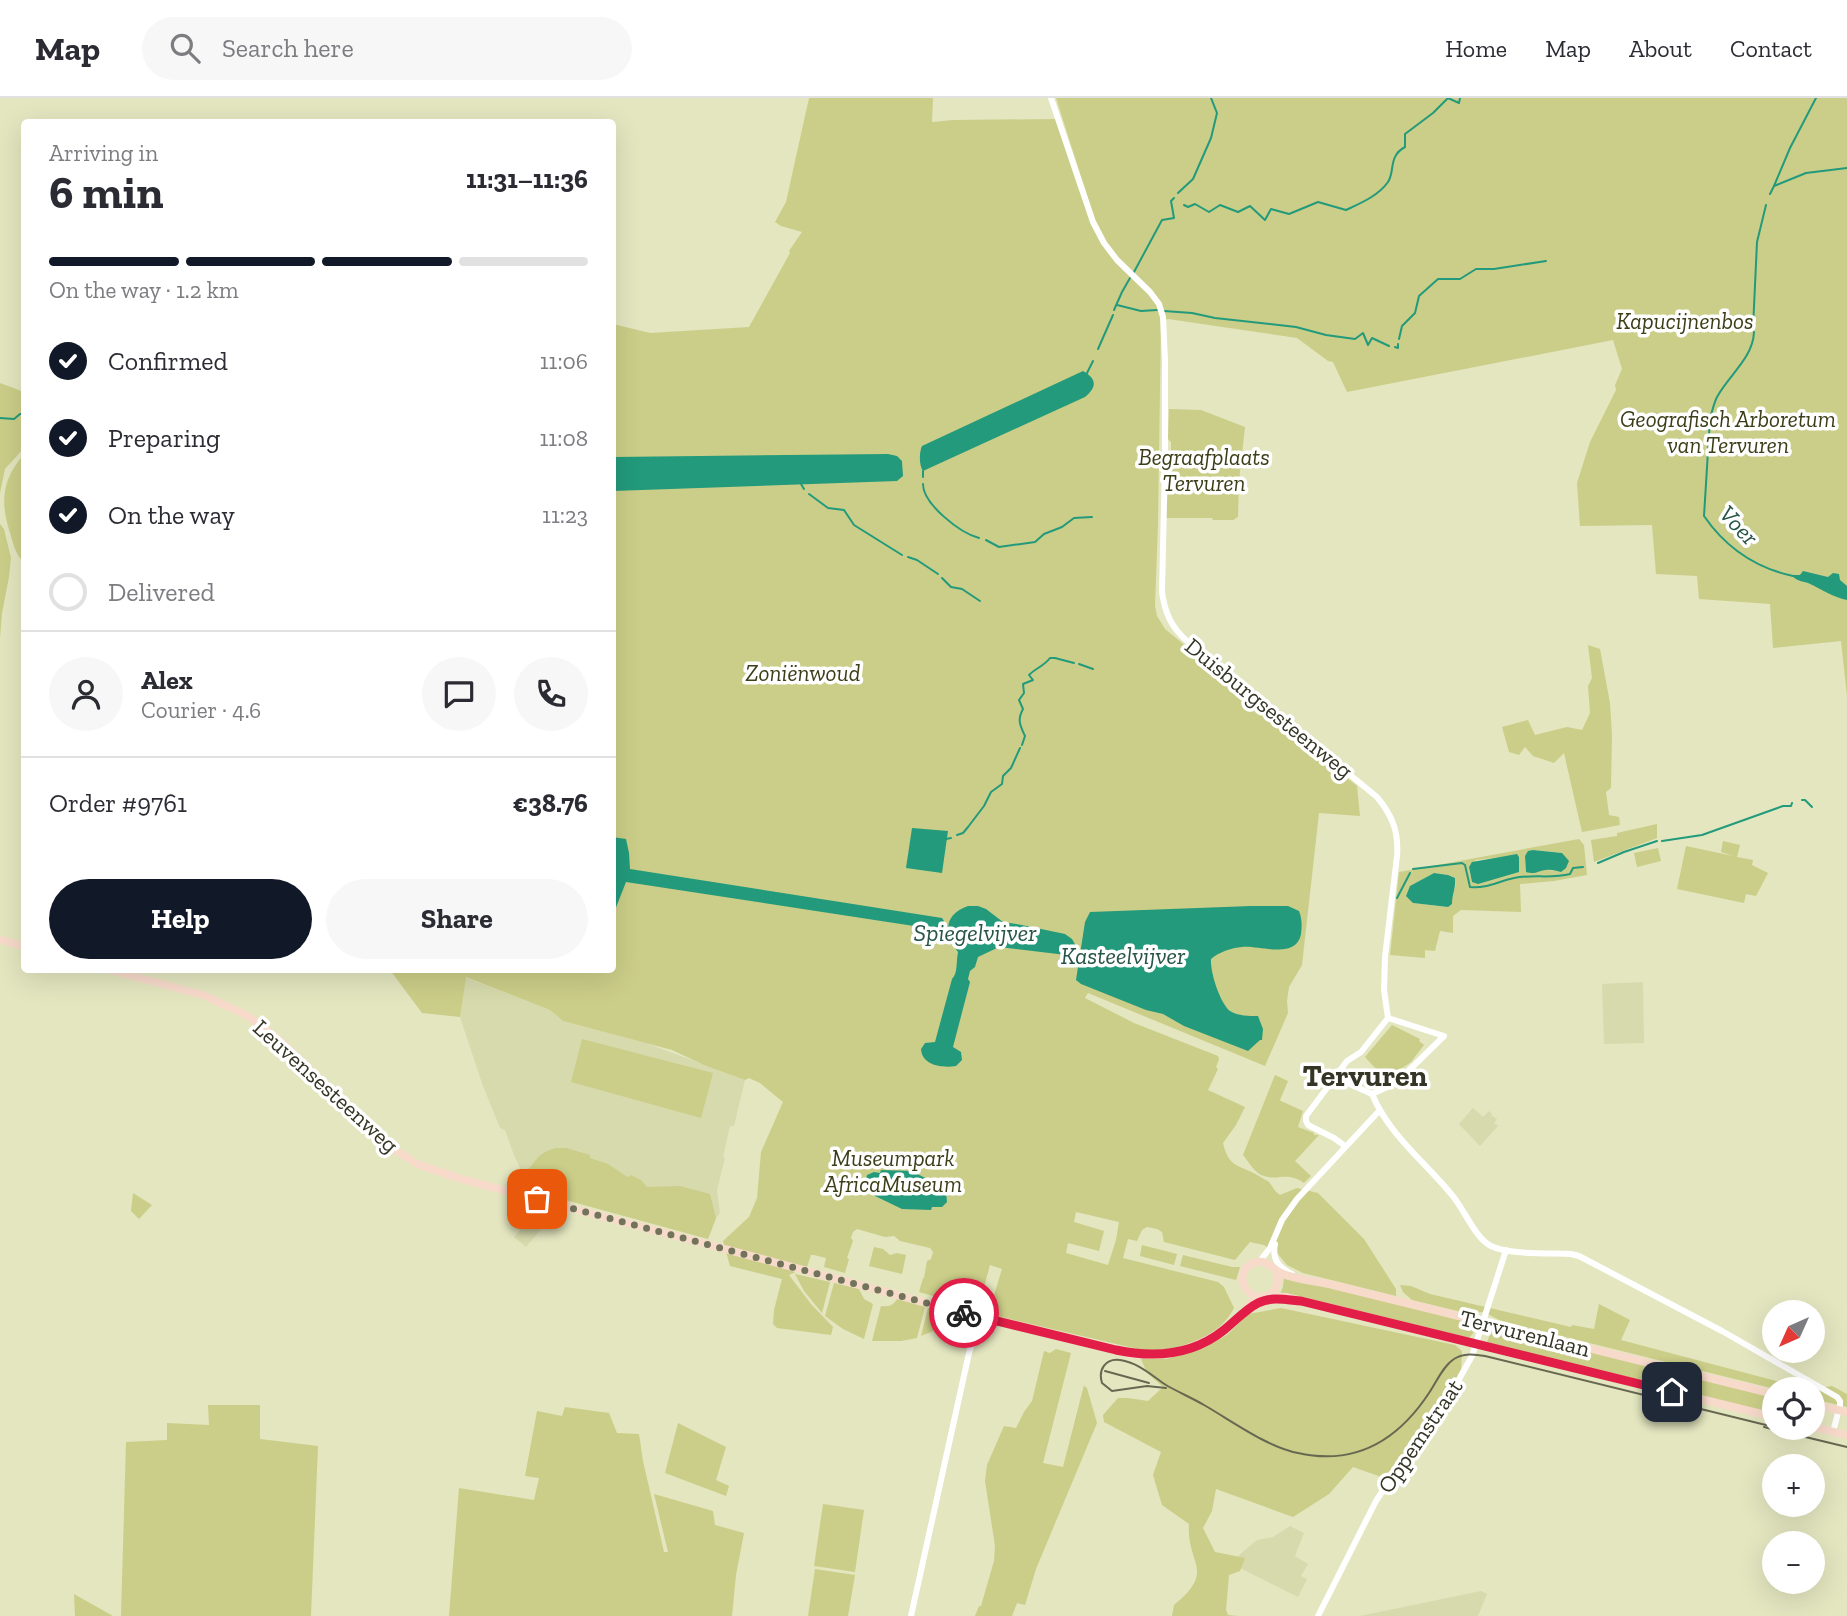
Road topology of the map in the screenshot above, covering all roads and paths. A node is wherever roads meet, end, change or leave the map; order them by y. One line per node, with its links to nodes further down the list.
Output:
1 (1051, 98): 5 (street, Duisburgsesteenweg)
2 (0, 940): 3 (main road)
3 (21, 945)
4 (121, 973): 21 (main road, Leuvensesteenweg)
5 (1388, 1018): 6 (street); 7 (street)
6 (1336, 1077): 7 (street); 9 (street)
7 (1372, 1094): 8 (street)
8 (1380, 1110): 9 (street); 12 (street)
9 (1345, 1146): 10 (street)
10 (1274, 1239): 11 (street); 15 (street)
11 (1270, 1248): 13 (street); 14 (street)
12 (1506, 1250): 22 (street, Oppemstraat); 27 (street)
13 (1259, 1262): 14 (main road, Tervurenlaan); 16 (main road)
14 (1273, 1268): 15 (main road, Tervurenlaan); 17 (main road)
15 (1307, 1279): 22 (main road, Tervurenlaan)
16 (1247, 1291): 18 (main road); 23 (main road, Leuvensesteenweg)
17 (1268, 1296): 18 (main road, Tervurenlaan); 19 (main road, Tervurenlaan)
18 (1258, 1297): 20 (main road, Leuvensesteenweg)
19 (1301, 1301): 20 (main road); 24 (main road, Tervurenlaan)
20 (1241, 1315): 23 (main road, Leuvensesteenweg)
21 (980, 1317): 23 (main road, Leuvensesteenweg); 32 (street)
22 (1484, 1323): 24 (street, Oppemstraat); 25 (main road, Tervurenlaan)
23 (1230, 1325)
24 (1477, 1345): 28 (main road, Tervurenlaan); 33 (street, Oppemstraat)
25 (1762, 1391)
26 (1825, 1407): 27 (main road)
27 (1843, 1411): 30 (street)
28 (1762, 1415)
29 (1825, 1430): 30 (main road)
30 (1833, 1432): 31 (main road)
31 (1847, 1435)
32 (911, 1616)
33 (1318, 1616)

